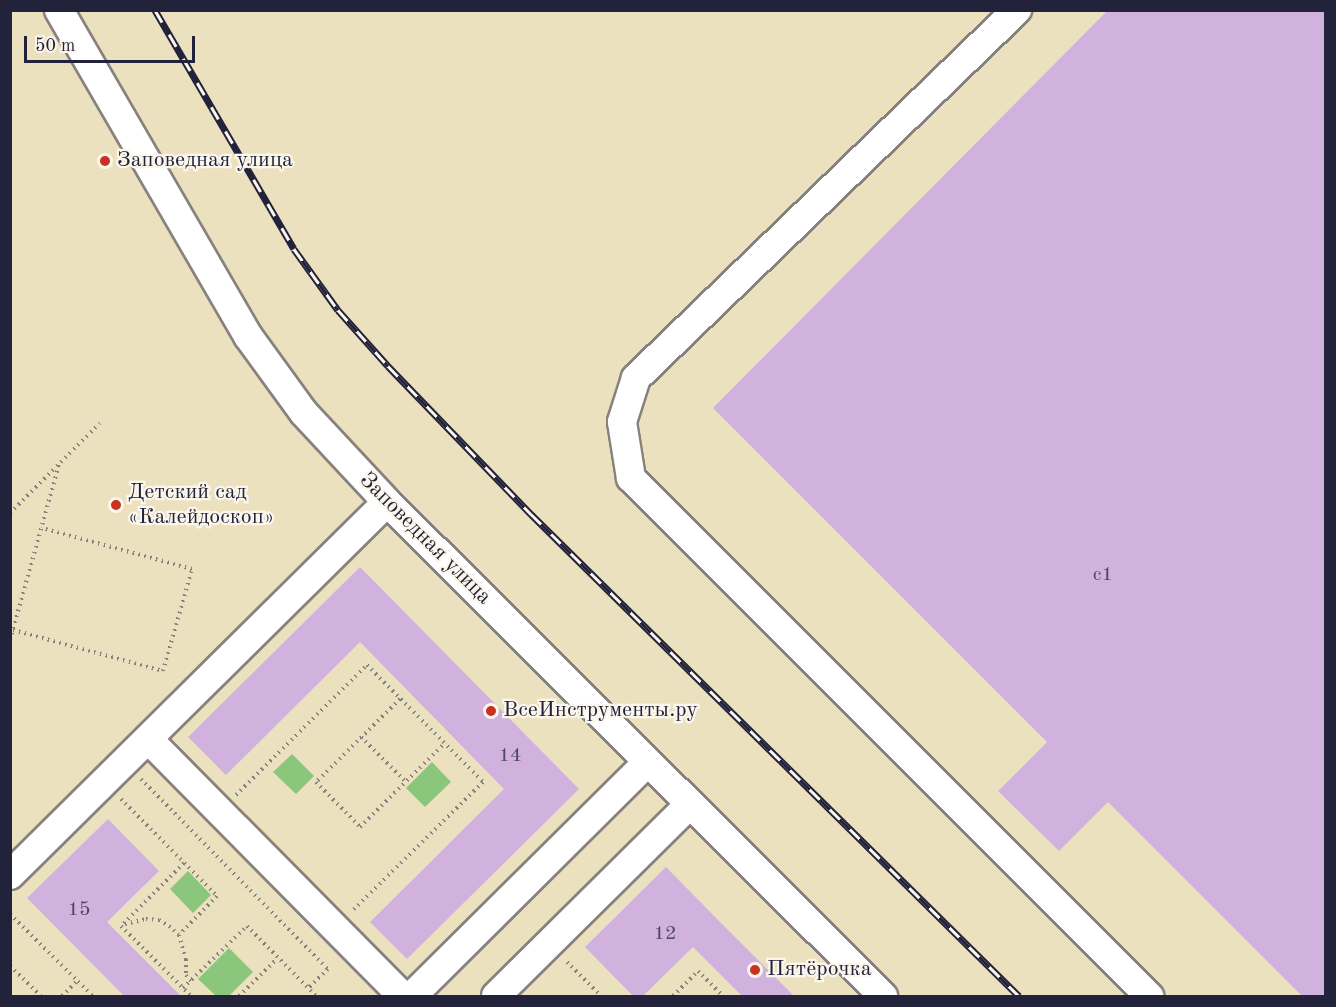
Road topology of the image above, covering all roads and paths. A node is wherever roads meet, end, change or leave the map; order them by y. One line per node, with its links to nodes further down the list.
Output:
1 (59, 10): 5 (street, Заповедная улица)
2 (1017, 10): 46 (street)
3 (100, 423): 4 (path)
4 (59, 464): 6 (path); 7 (path)
5 (387, 502): 14 (street); 16 (street, Заповедная улица)
6 (10, 513)
7 (42, 528): 9 (path); 10 (path)
8 (10, 612): 9 (path)
9 (16, 618): 10 (path)
10 (14, 630): 11 (path)
11 (10, 640)
12 (400, 699): 13 (path); 15 (path); 19 (path)
13 (361, 737): 18 (path); 18 (path)
14 (148, 739): 23 (street); 41 (street)
15 (445, 744): 18 (path); 24 (path)
16 (648, 762): 21 (street, Заповедная улица); 42 (street)
17 (138, 777): 33 (path)
18 (406, 782)
19 (240, 790)
20 (118, 796): 22 (path)
21 (690, 804): 34 (street); 45 (street, Заповедная улица)
22 (184, 863): 26 (path); 27 (path)
23 (10, 875)
24 (356, 907)
25 (10, 914): 30 (path)
26 (122, 926): 27 (path); 32 (path)
27 (178, 935): 31 (path)
28 (278, 958): 31 (path); 33 (path); 39 (path)
29 (10, 966): 35 (path)
30 (77, 981): 36 (path); 37 (path)
31 (191, 981): 32 (path)
32 (183, 988): 38 (path)
33 (308, 988): 40 (path)
34 (509, 992)
35 (41, 996)
36 (62, 996)
37 (93, 996)
38 (191, 996)
39 (239, 996)
40 (316, 996)
41 (402, 996)
42 (412, 996)
43 (673, 996): 44 (path)
44 (723, 996)
45 (883, 996)
46 (1149, 996)

